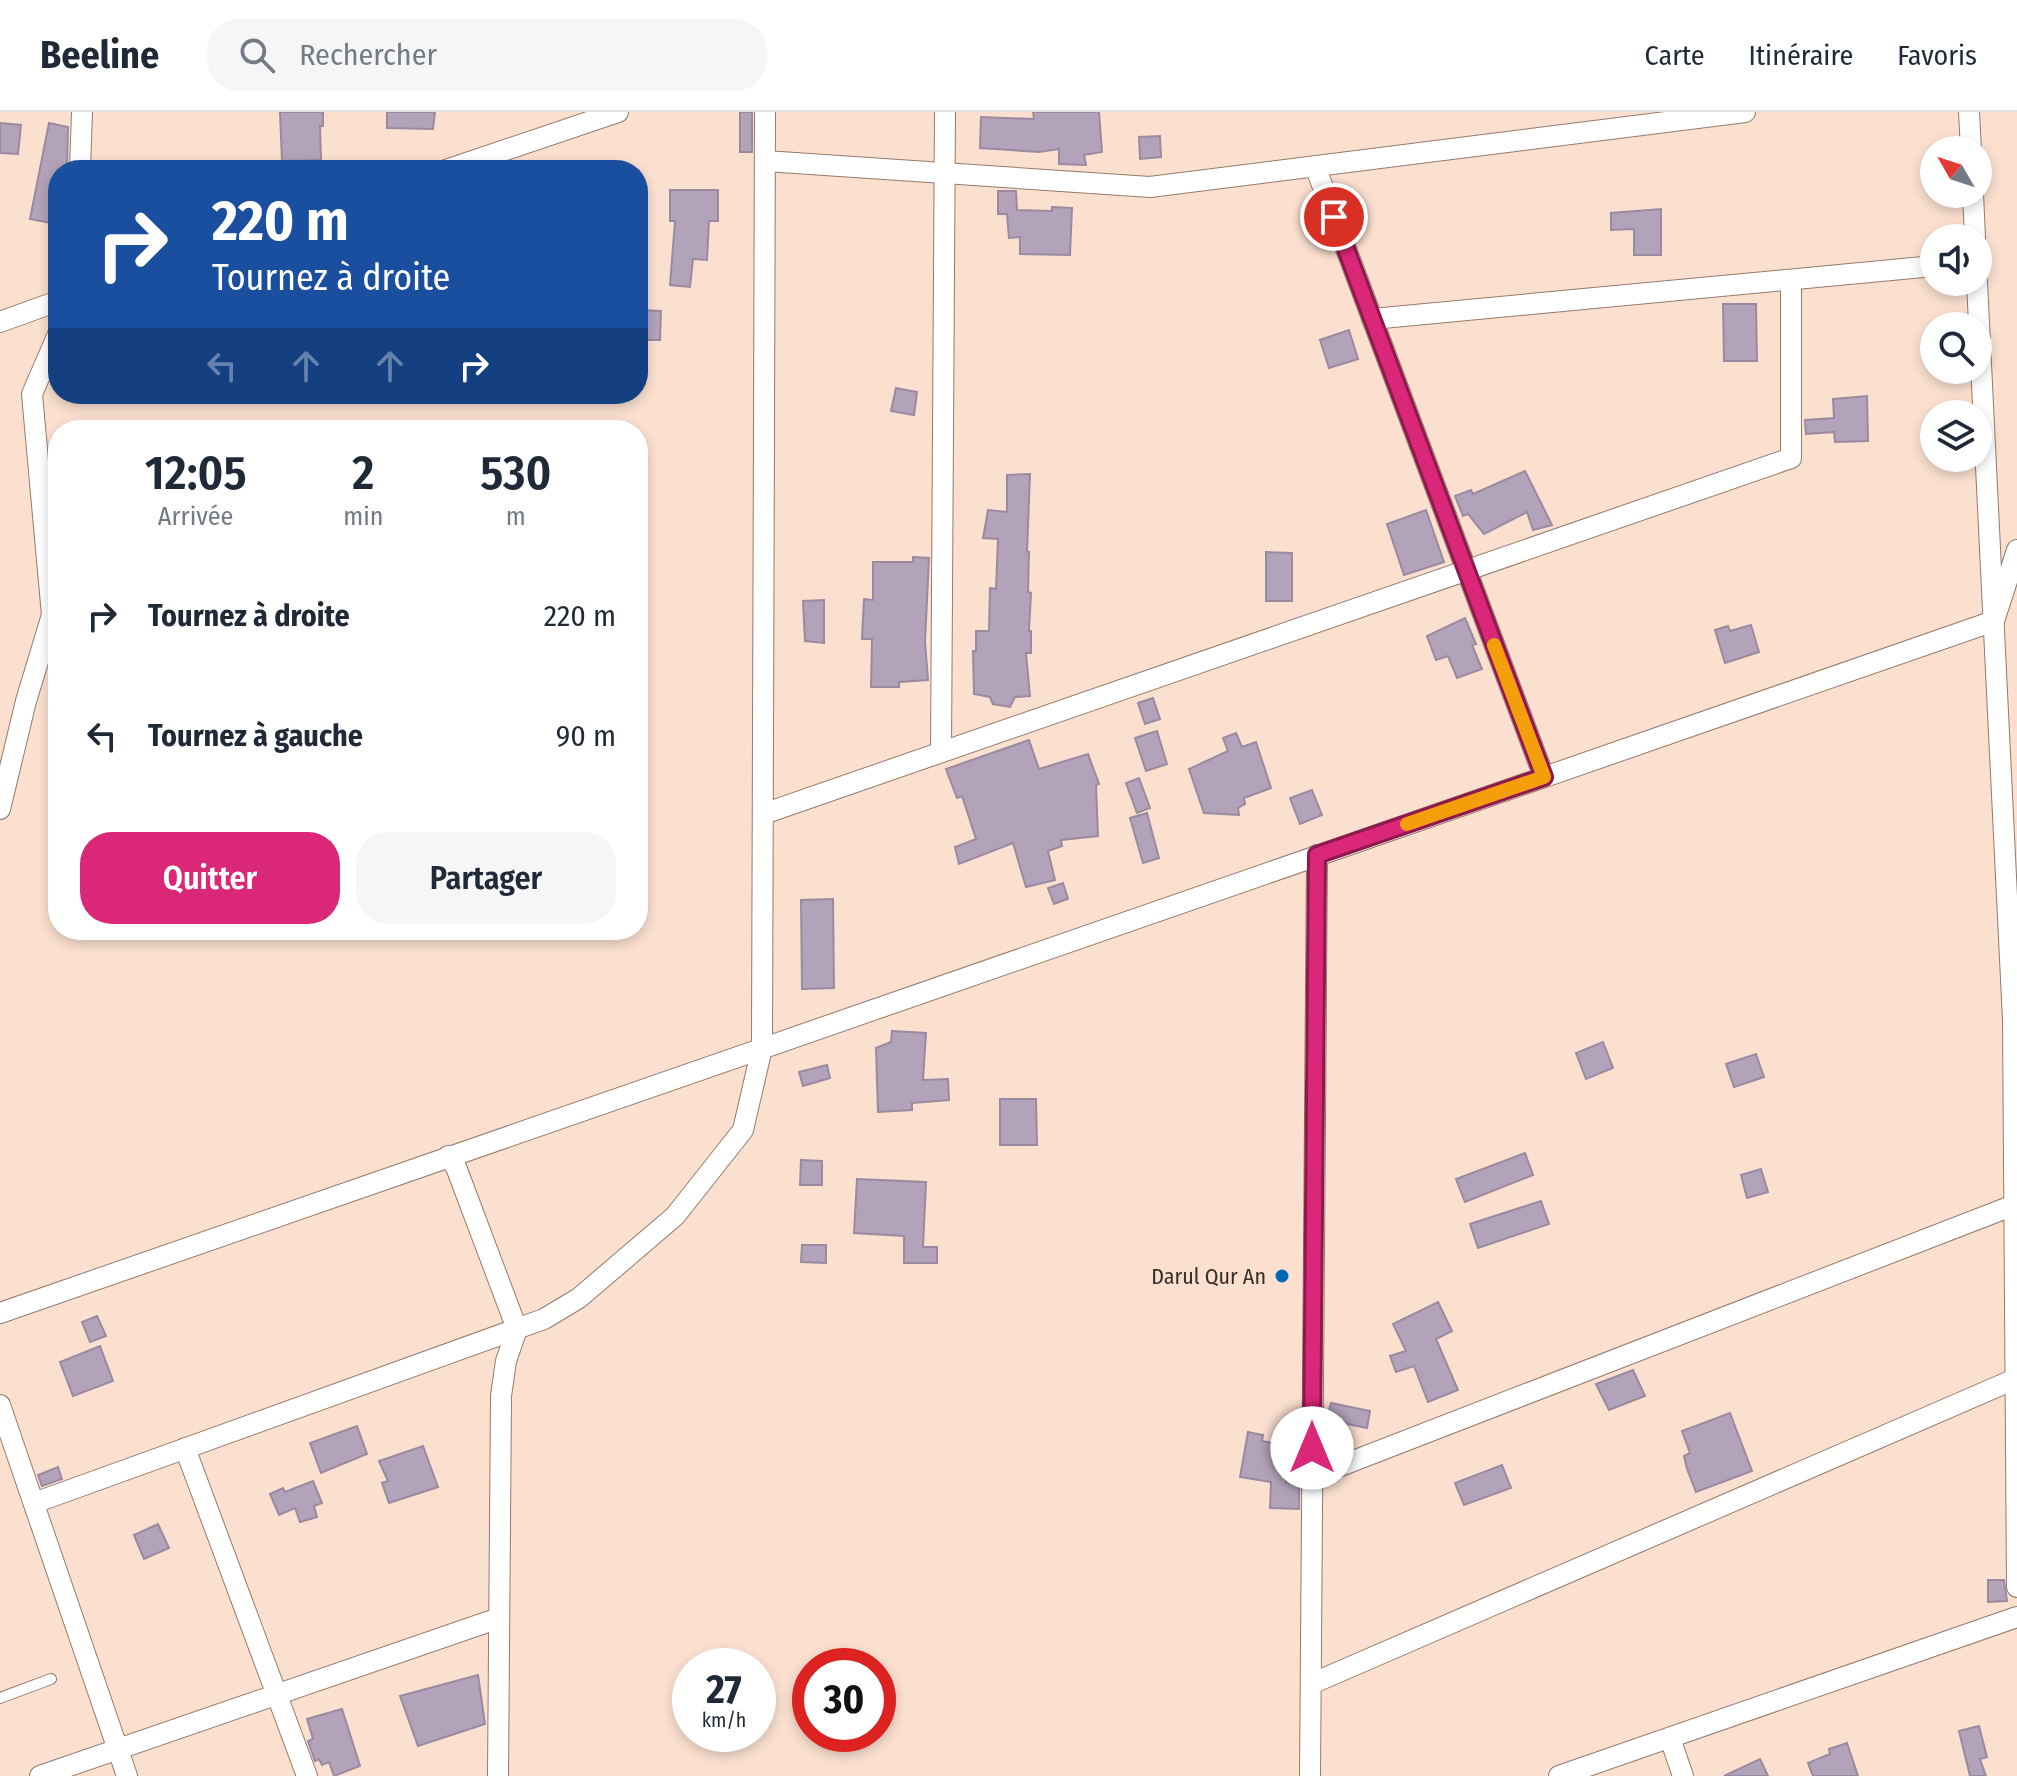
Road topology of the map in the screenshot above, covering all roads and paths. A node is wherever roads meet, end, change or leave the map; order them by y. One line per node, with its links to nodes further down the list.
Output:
1 (82, 112): 8 (street)
2 (618, 112): 9 (street)
3 (765, 112): 10 (street)
4 (945, 112): 12 (street)
5 (1745, 112): 11 (street)
6 (1969, 112): 7 (street)
7 (1970, 136)
8 (80, 160)
9 (476, 160)
10 (765, 161): 12 (street); 28 (street)
11 (1315, 166): 12 (street); 17 (street)
12 (945, 173): 25 (street)
13 (1920, 267): 14 (street)
14 (1791, 280): 17 (street); 21 (street)
15 (1978, 296): 23 (street)
16 (48, 305): 18 (street)
17 (1372, 319): 21 (street)
18 (0, 322)
19 (48, 357): 22 (street)
20 (2017, 550): 23 (street)
21 (1466, 570): 25 (street); 26 (street)
22 (48, 571)
23 (1994, 621): 26 (street); 30 (street)
24 (48, 628): 27 (street)
25 (941, 752): 28 (street)
26 (1544, 777): 29 (street)
27 (0, 809)
28 (763, 814): 31 (street)
29 (1317, 855): 31 (street); 39 (street)
30 (2015, 1019): 33 (street)
31 (762, 1048): 32 (street); 35 (street)
32 (448, 1156): 34 (street); 35 (street)
33 (2014, 1205): 36 (street); 39 (street)
34 (0, 1313)
35 (517, 1329): 38 (street); 43 (street)
36 (2015, 1379): 41 (street); 45 (street)
37 (0, 1405): 40 (street)
38 (185, 1448): 40 (street); 46 (street)
39 (1312, 1477): 45 (street)
40 (34, 1503): 49 (street)
41 (2017, 1587)
42 (2017, 1617): 48 (street)
43 (499, 1618): 46 (street); 53 (street)
44 (51, 1679): 47 (lane)
45 (1311, 1684): 54 (street)
46 (277, 1694): 49 (street); 52 (street)
47 (0, 1698)
48 (1670, 1738): 55 (street); 56 (street)
49 (118, 1749): 50 (street); 51 (street)
50 (40, 1776)
51 (127, 1776)
52 (307, 1776)
53 (498, 1776)
54 (1310, 1776)
55 (1559, 1776)
56 (1683, 1776)

